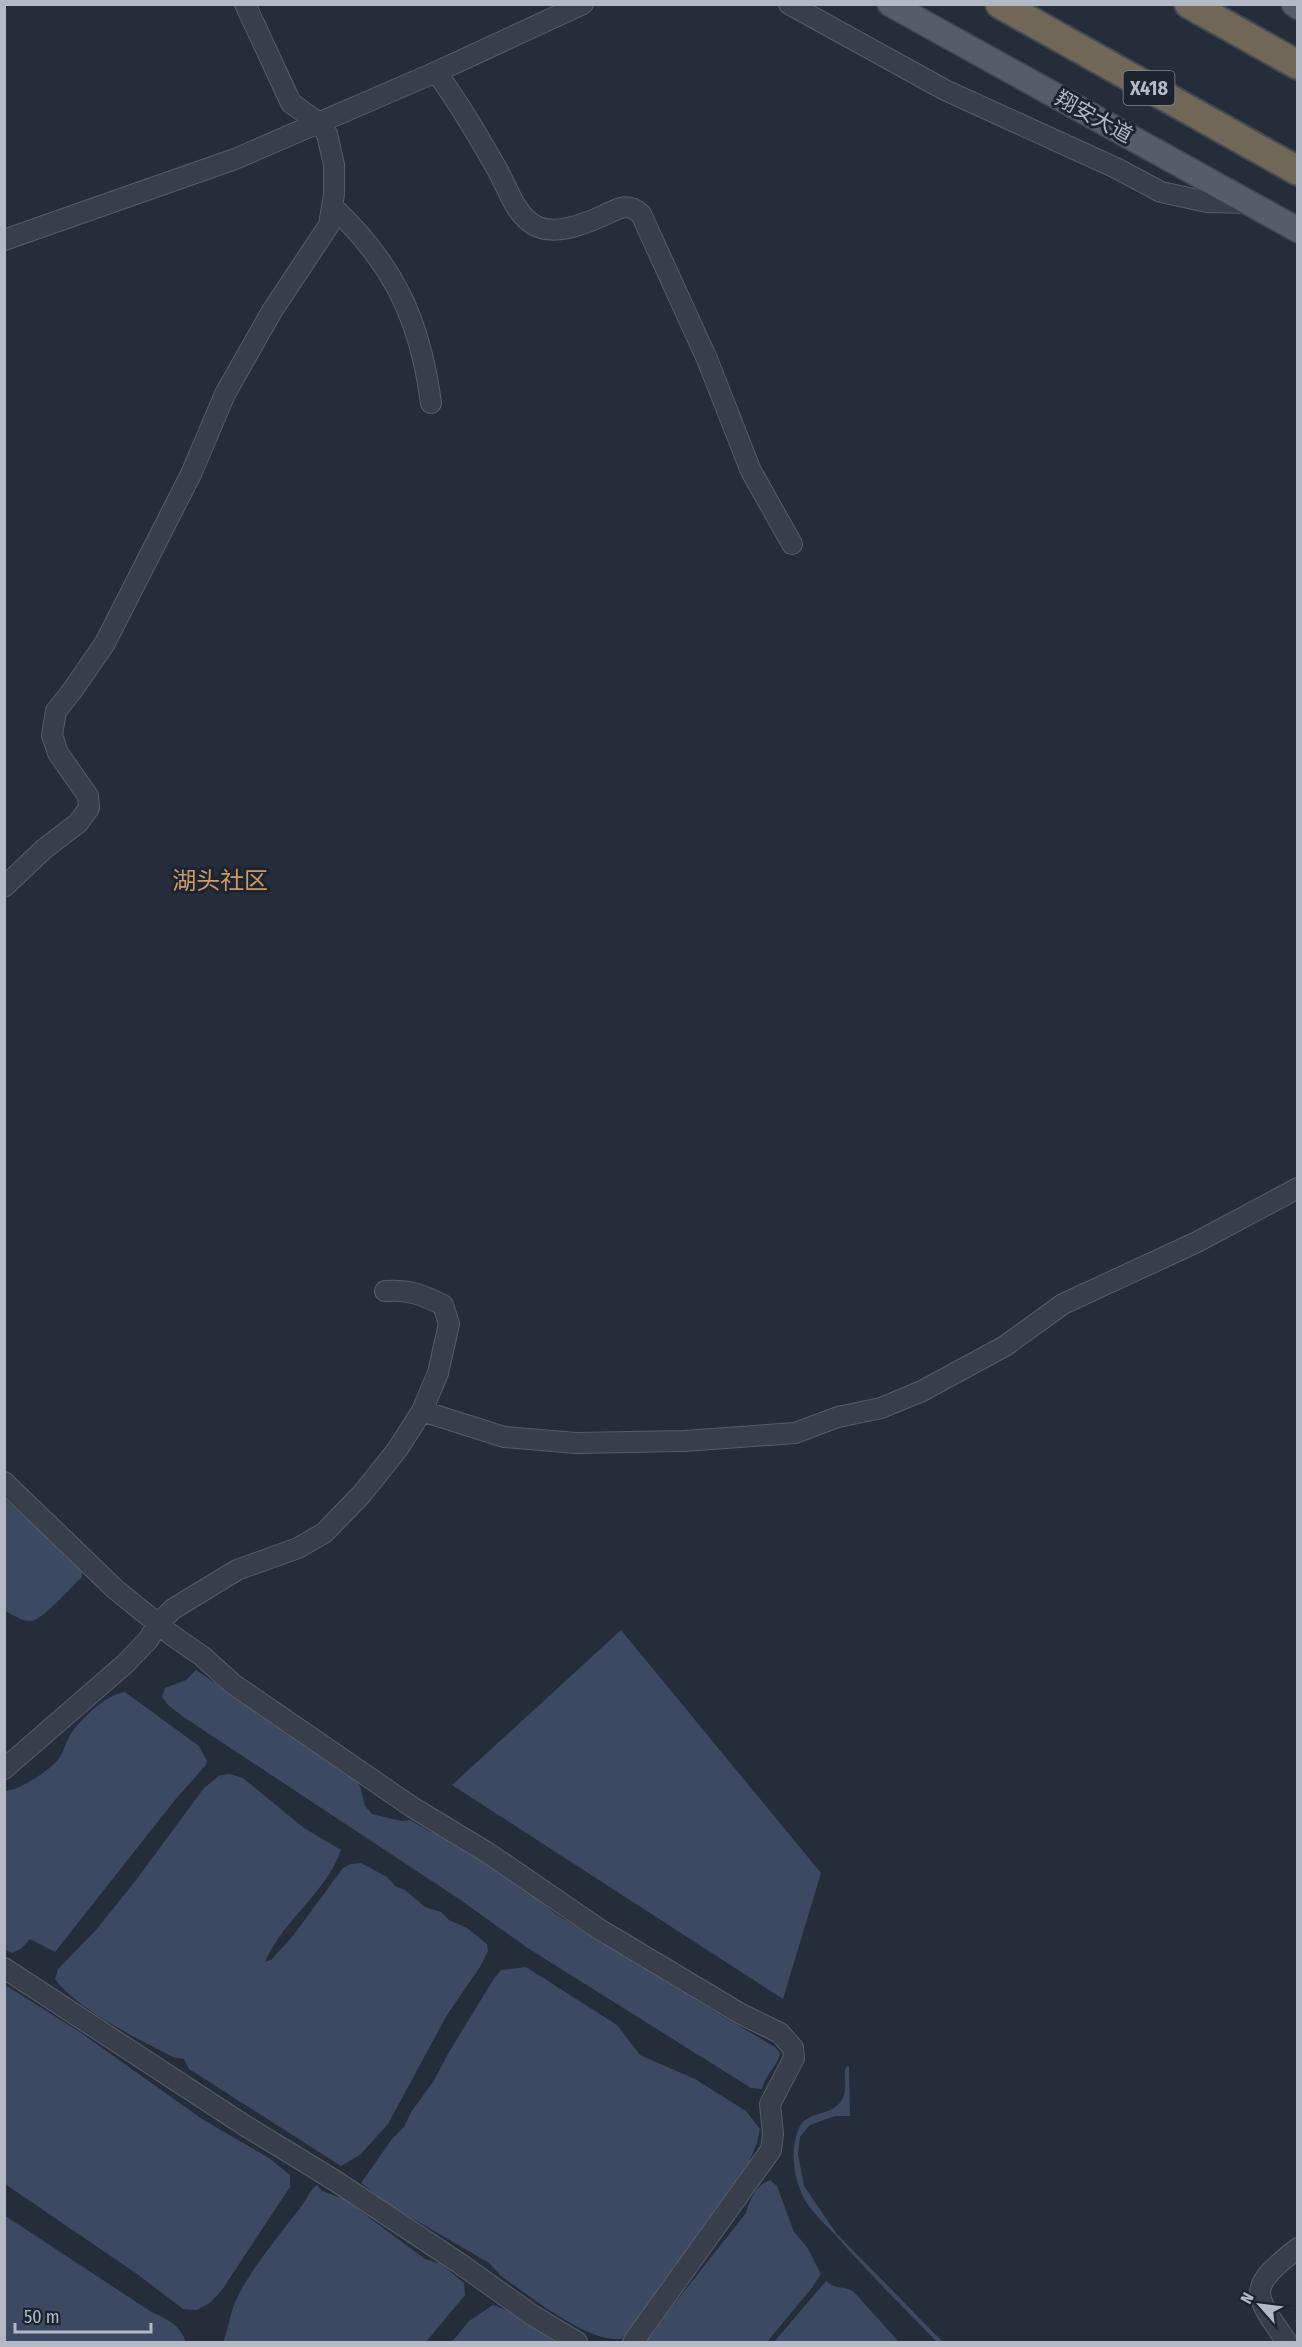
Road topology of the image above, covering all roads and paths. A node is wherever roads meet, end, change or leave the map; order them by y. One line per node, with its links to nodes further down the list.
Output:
1 (245, 4): 11 (street)
2 (583, 4): 10 (street)
3 (789, 4): 13 (street)
4 (890, 4): 13 (main road, 翔安大道 / X418)
5 (1000, 4): 12 (highway, X418)
6 (1189, 4): 9 (highway)
7 (1293, 4): 8 (main road)
8 (1298, 7)
9 (1298, 65)
10 (436, 72): 11 (street); 18 (street)
11 (319, 123): 14 (street); 16 (street)
12 (1298, 171)
13 (1249, 203): 15 (main road, 翔安大道 / X418)
14 (332, 206): 17 (street); 19 (street)
15 (1298, 230)
16 (4, 240)
17 (432, 403)
18 (792, 544)
19 (4, 887)
20 (1298, 1188): 22 (street)
21 (385, 1291): 22 (street)
22 (422, 1410): 24 (street)
23 (4, 1482): 24 (street)
24 (158, 1624): 25 (street); 29 (street)
25 (4, 1769)
26 (4, 1968): 28 (street)
27 (1298, 2248): 30 (street)
28 (577, 2343)
29 (633, 2343)
30 (1287, 2343)

